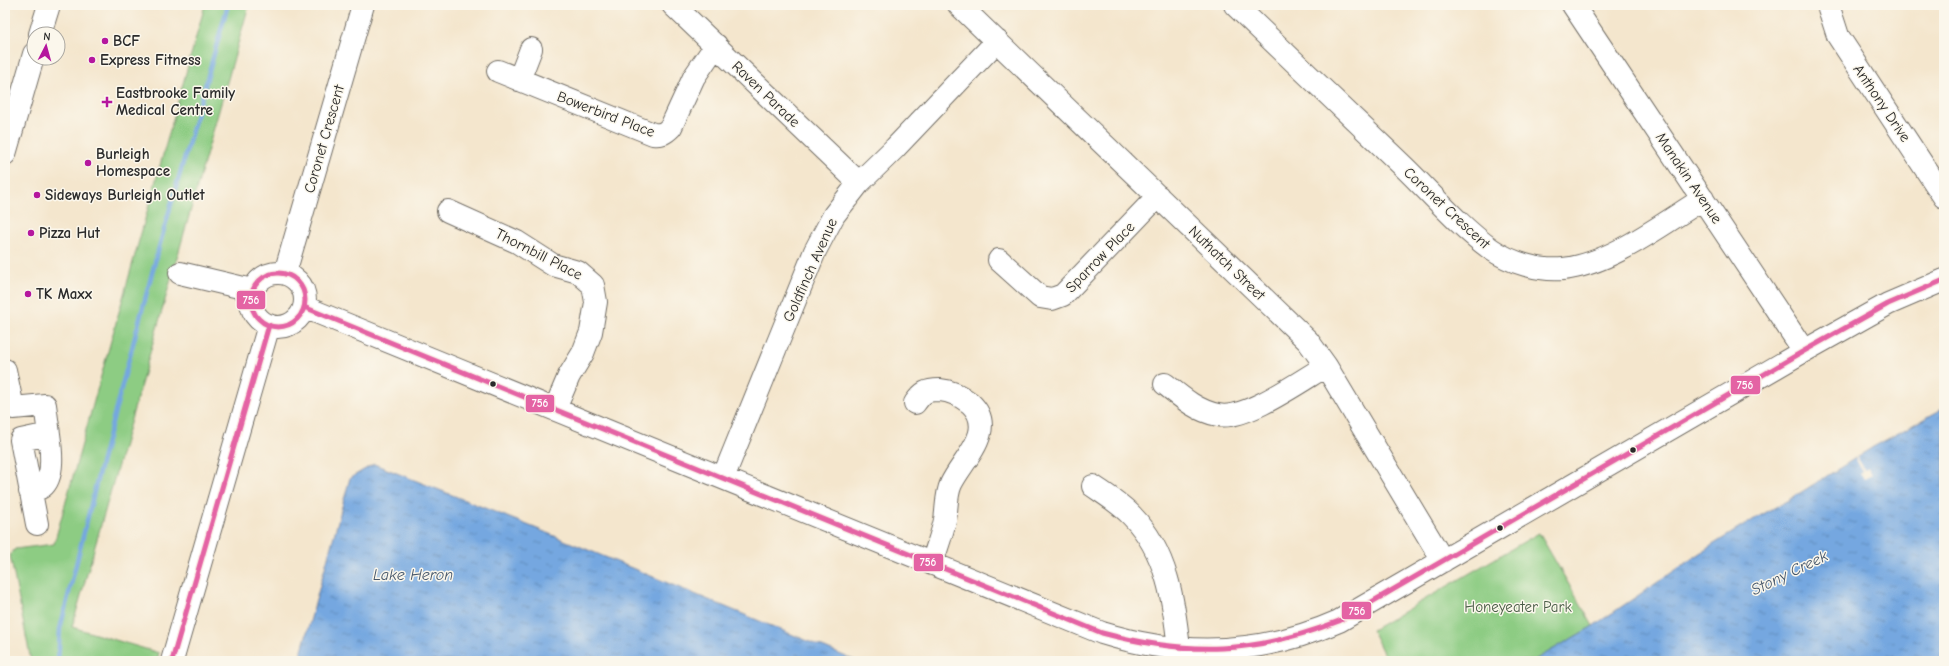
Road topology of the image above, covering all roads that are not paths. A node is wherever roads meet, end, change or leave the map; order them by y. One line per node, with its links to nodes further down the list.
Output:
1 (49, 5): 8 (street)
2 (363, 5): 23 (street, Coronet Crescent)
3 (673, 5): 10 (street, Raven Parade)
4 (959, 5): 9 (street, Nuthatch Street)
5 (1235, 5): 19 (street, Coronet Crescent)
6 (1573, 5): 19 (street, Manakin Avenue)
7 (1828, 5): 18 (street, Anthony Drive)
8 (42, 26)
9 (997, 41): 16 (street, Goldfinch Avenue); 17 (street, Nuthatch Street)
10 (716, 45): 14 (street, Bowerbird Place); 16 (street, Raven Parade)
11 (531, 49): 14 (street)
12 (31, 66): 15 (street)
13 (498, 71): 14 (street, Bowerbird Place)
14 (519, 80)
15 (5, 154)
16 (859, 183): 35 (street, Goldfinch Avenue)
17 (1158, 196): 21 (street, Sparrow Place); 29 (street, Nuthatch Street)
18 (1944, 197)
19 (1702, 199): 28 (street, Manakin Avenue)
20 (448, 211): 34 (street, Thornbill Place)
21 (999, 260)
22 (180, 273): 25 (street)
23 (285, 274): 25 (street); 26 (street)
24 (1944, 280): 28 (street)
25 (252, 290): 27 (street)
26 (304, 307): 27 (street); 34 (street)
27 (269, 325): 41 (street)
28 (1804, 351): 38 (street)
29 (1326, 366): 31 (street); 38 (street, Nuthatch Street)
30 (5, 370): 33 (street)
31 (1165, 384)
32 (915, 403): 39 (street)
33 (9, 409): 37 (street)
34 (555, 409): 35 (street)
35 (723, 478): 39 (street)
36 (1093, 486): 40 (street)
37 (37, 524)
38 (1443, 561): 40 (street)
39 (932, 564): 40 (street)
40 (1178, 649)
41 (172, 661)

